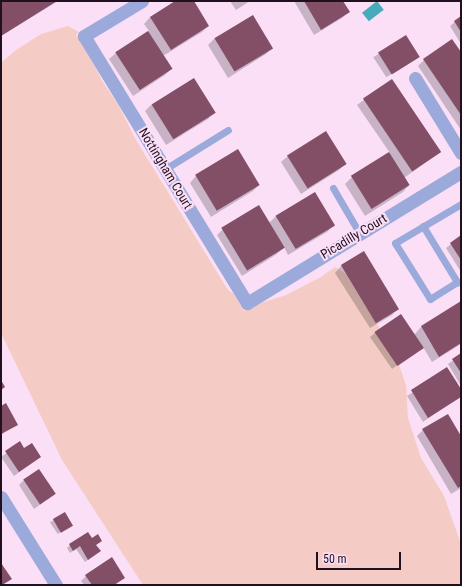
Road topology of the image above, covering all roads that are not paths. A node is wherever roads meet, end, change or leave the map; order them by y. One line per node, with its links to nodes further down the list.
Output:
1 (142, 1): 5 (street, Nottingham Court)
2 (415, 78): 4 (street)
3 (228, 130): 5 (lane)
4 (461, 153)
5 (165, 169): 11 (street, Nottingham Court)
6 (461, 172): 10 (street, Picadilly Court)
7 (332, 188): 10 (lane)
8 (461, 204): 9 (lane)
9 (423, 226): 9 (lane)
10 (360, 234): 11 (street, Picadilly Court)
11 (247, 303)
12 (1, 497): 13 (street)
13 (56, 585)

